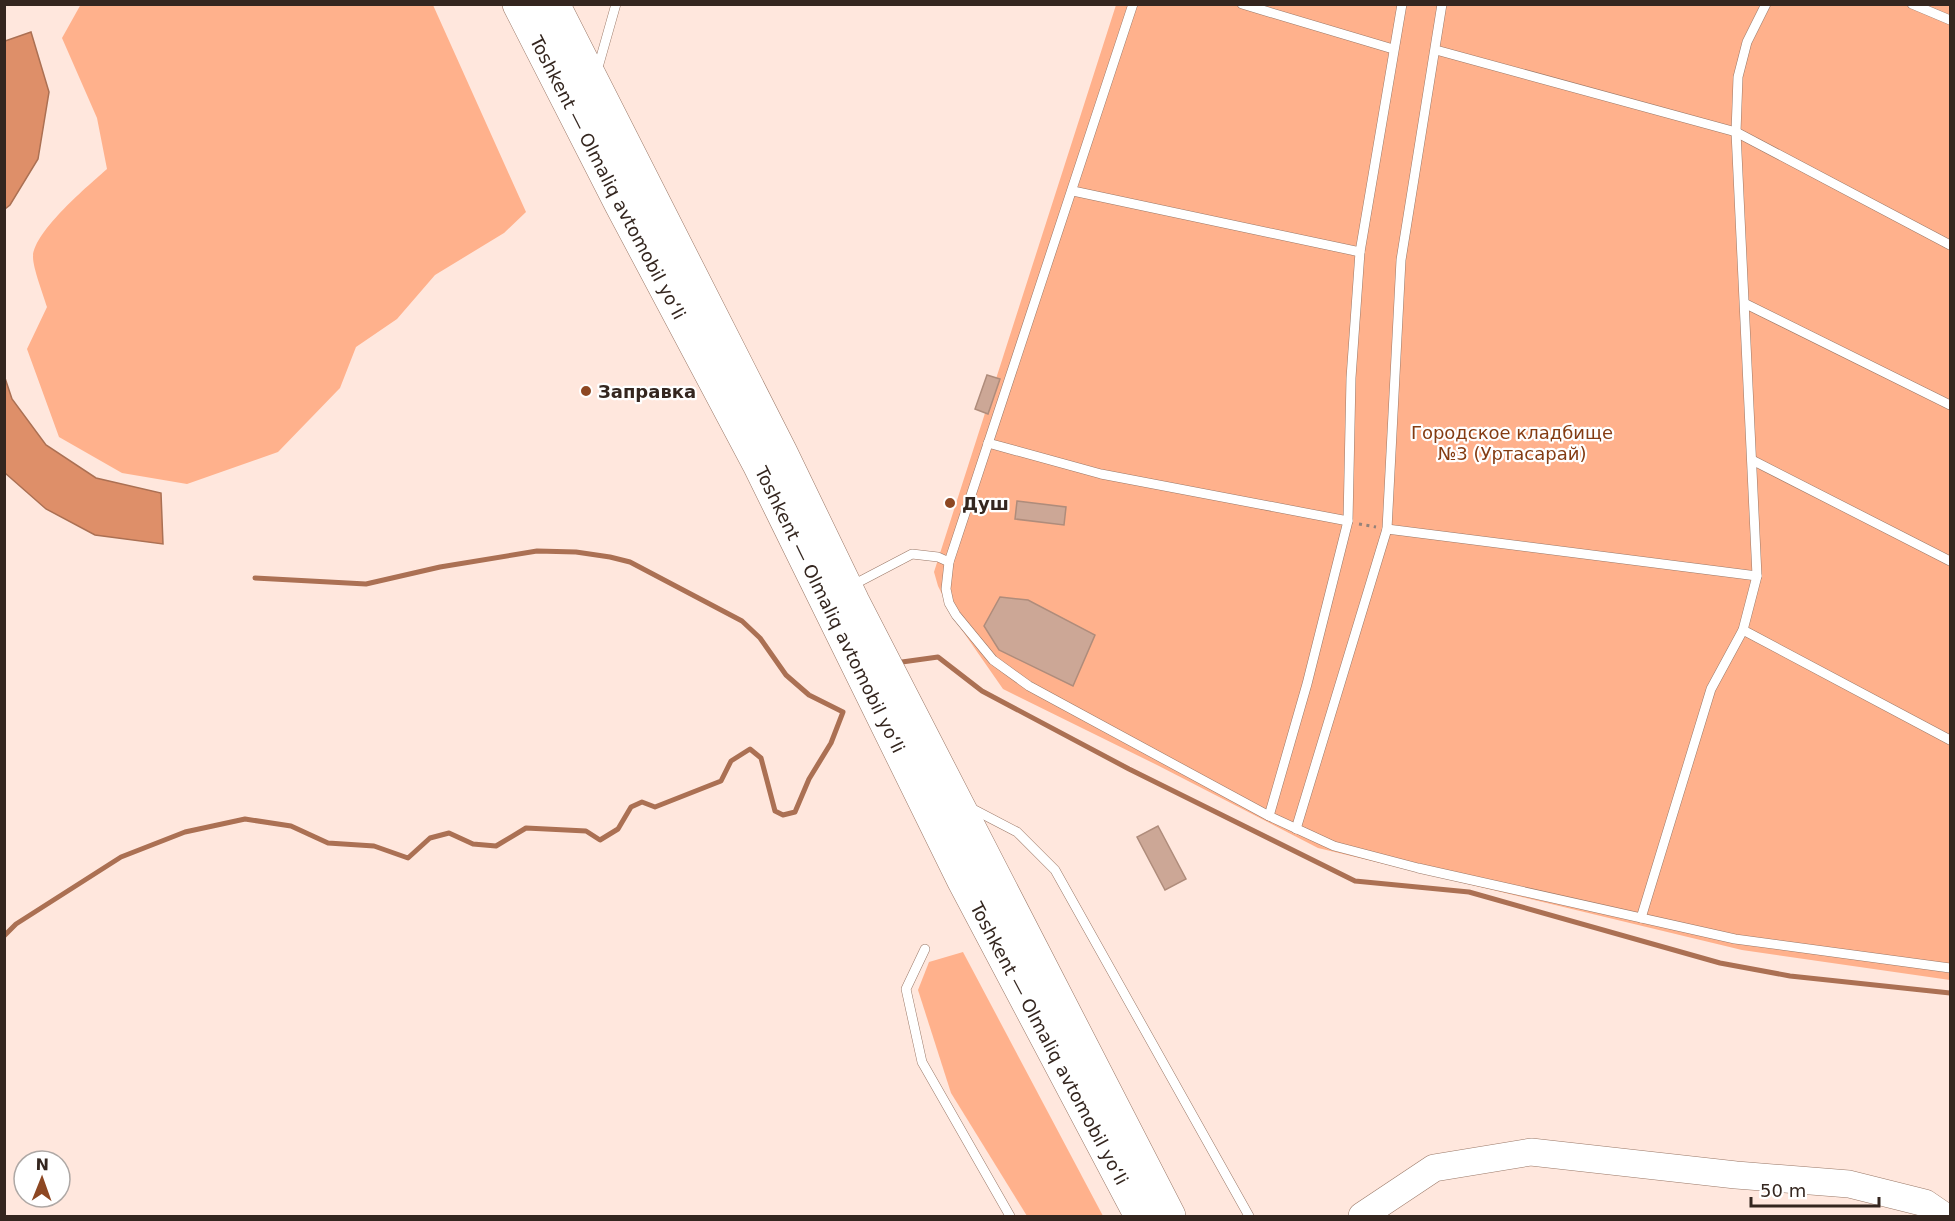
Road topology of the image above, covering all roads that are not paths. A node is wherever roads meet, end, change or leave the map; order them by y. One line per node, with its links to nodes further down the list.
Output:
1 (519, 4): 37 (highway, Toshkent — Olmaliq avtomobil yo‘li)
2 (553, 4): 13 (highway, Toshkent — Olmaliq avtomobil yo‘li)
3 (616, 4): 13 (lane)
4 (1133, 4): 15 (lane)
5 (1242, 4): 11 (lane)
6 (1402, 4): 11 (lane)
7 (1442, 4): 12 (lane)
8 (1766, 4): 14 (lane)
9 (1912, 4): 10 (lane)
10 (1950, 20)
11 (1393, 49): 17 (lane)
12 (1436, 50): 14 (lane); 23 (lane)
13 (593, 85): 27 (highway, Toshkent — Olmaliq avtomobil yo‘li)
14 (1736, 132): 16 (lane); 18 (lane)
15 (1073, 190): 17 (lane); 20 (lane)
16 (1950, 245)
17 (1360, 252): 22 (lane)
18 (1746, 304): 19 (lane); 21 (lane)
19 (1950, 405)
20 (988, 443): 22 (lane); 25 (lane)
21 (1752, 460): 24 (lane); 26 (lane)
22 (1348, 522): 31 (lane)
23 (1387, 529): 26 (lane); 32 (lane)
24 (1950, 561)
25 (949, 562): 27 (lane); 31 (lane)
26 (1757, 576): 28 (lane)
27 (846, 589): 30 (highway, Toshkent — Olmaliq avtomobil yo‘li)
28 (1743, 630): 29 (lane); 33 (lane)
29 (1950, 740)
30 (953, 798): 38 (highway, Toshkent — Olmaliq avtomobil yo‘li); 39 (lane)
31 (1269, 816): 32 (lane)
32 (1296, 829): 33 (lane)
33 (1641, 918): 35 (lane)
34 (925, 949): 36 (lane)
35 (1950, 968)
36 (1010, 1216)
37 (1142, 1216)
38 (1169, 1216)
39 (1249, 1216)
40 (1362, 1216): 41 (street)
41 (1944, 1216)

